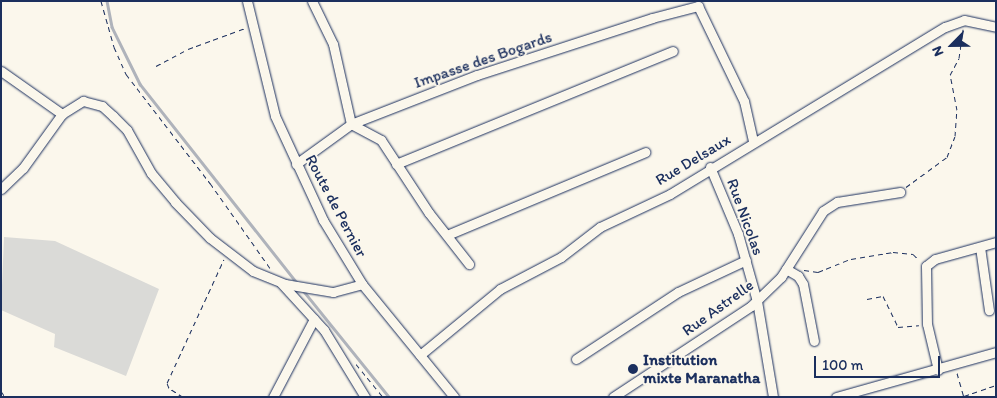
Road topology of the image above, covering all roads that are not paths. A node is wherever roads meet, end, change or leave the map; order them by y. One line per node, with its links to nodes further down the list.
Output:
1 (247, 1): 10 (street, Route de Pernier)
2 (312, 1): 7 (street)
3 (996, 27): 8 (street, Rue Delsaux)
4 (673, 51): 11 (street)
5 (1, 71): 6 (street)
6 (62, 114): 13 (street); 21 (street)
7 (351, 124): 8 (street, Impasse des Bogards); 10 (street, Impasse des Bogards); 11 (street)
8 (753, 141): 12 (street, Rue Delsaux)
9 (645, 152): 15 (street)
10 (296, 164): 22 (street, Route de Pernier)
11 (396, 164): 15 (street)
12 (710, 167): 18 (street, Rue Nicolas); 28 (street, Rue Delsaux)
13 (1, 189)
14 (900, 192): 20 (street, Rue Astrelle)
15 (446, 235): 19 (street)
16 (996, 242): 17 (street)
17 (980, 247): 24 (street); 30 (street)
18 (746, 260): 23 (street, Rue Nicolas); 29 (street)
19 (469, 264)
20 (786, 270): 23 (street, Rue Astrelle); 26 (street)
21 (283, 283): 22 (street); 25 (street)
22 (362, 284): 28 (street, Route de Pernier)
23 (757, 301): 34 (street, Rue Astrelle); 35 (street, Rue Nicolas)
24 (989, 310)
25 (314, 319): 31 (street); 32 (street)
26 (814, 340)
27 (996, 352): 30 (street)
28 (420, 355): 33 (street, Route de Pernier)
29 (576, 359)
30 (938, 370): 36 (street)
31 (273, 397)
32 (365, 397)
33 (454, 397)
34 (614, 397)
35 (773, 397)
36 (836, 397)

